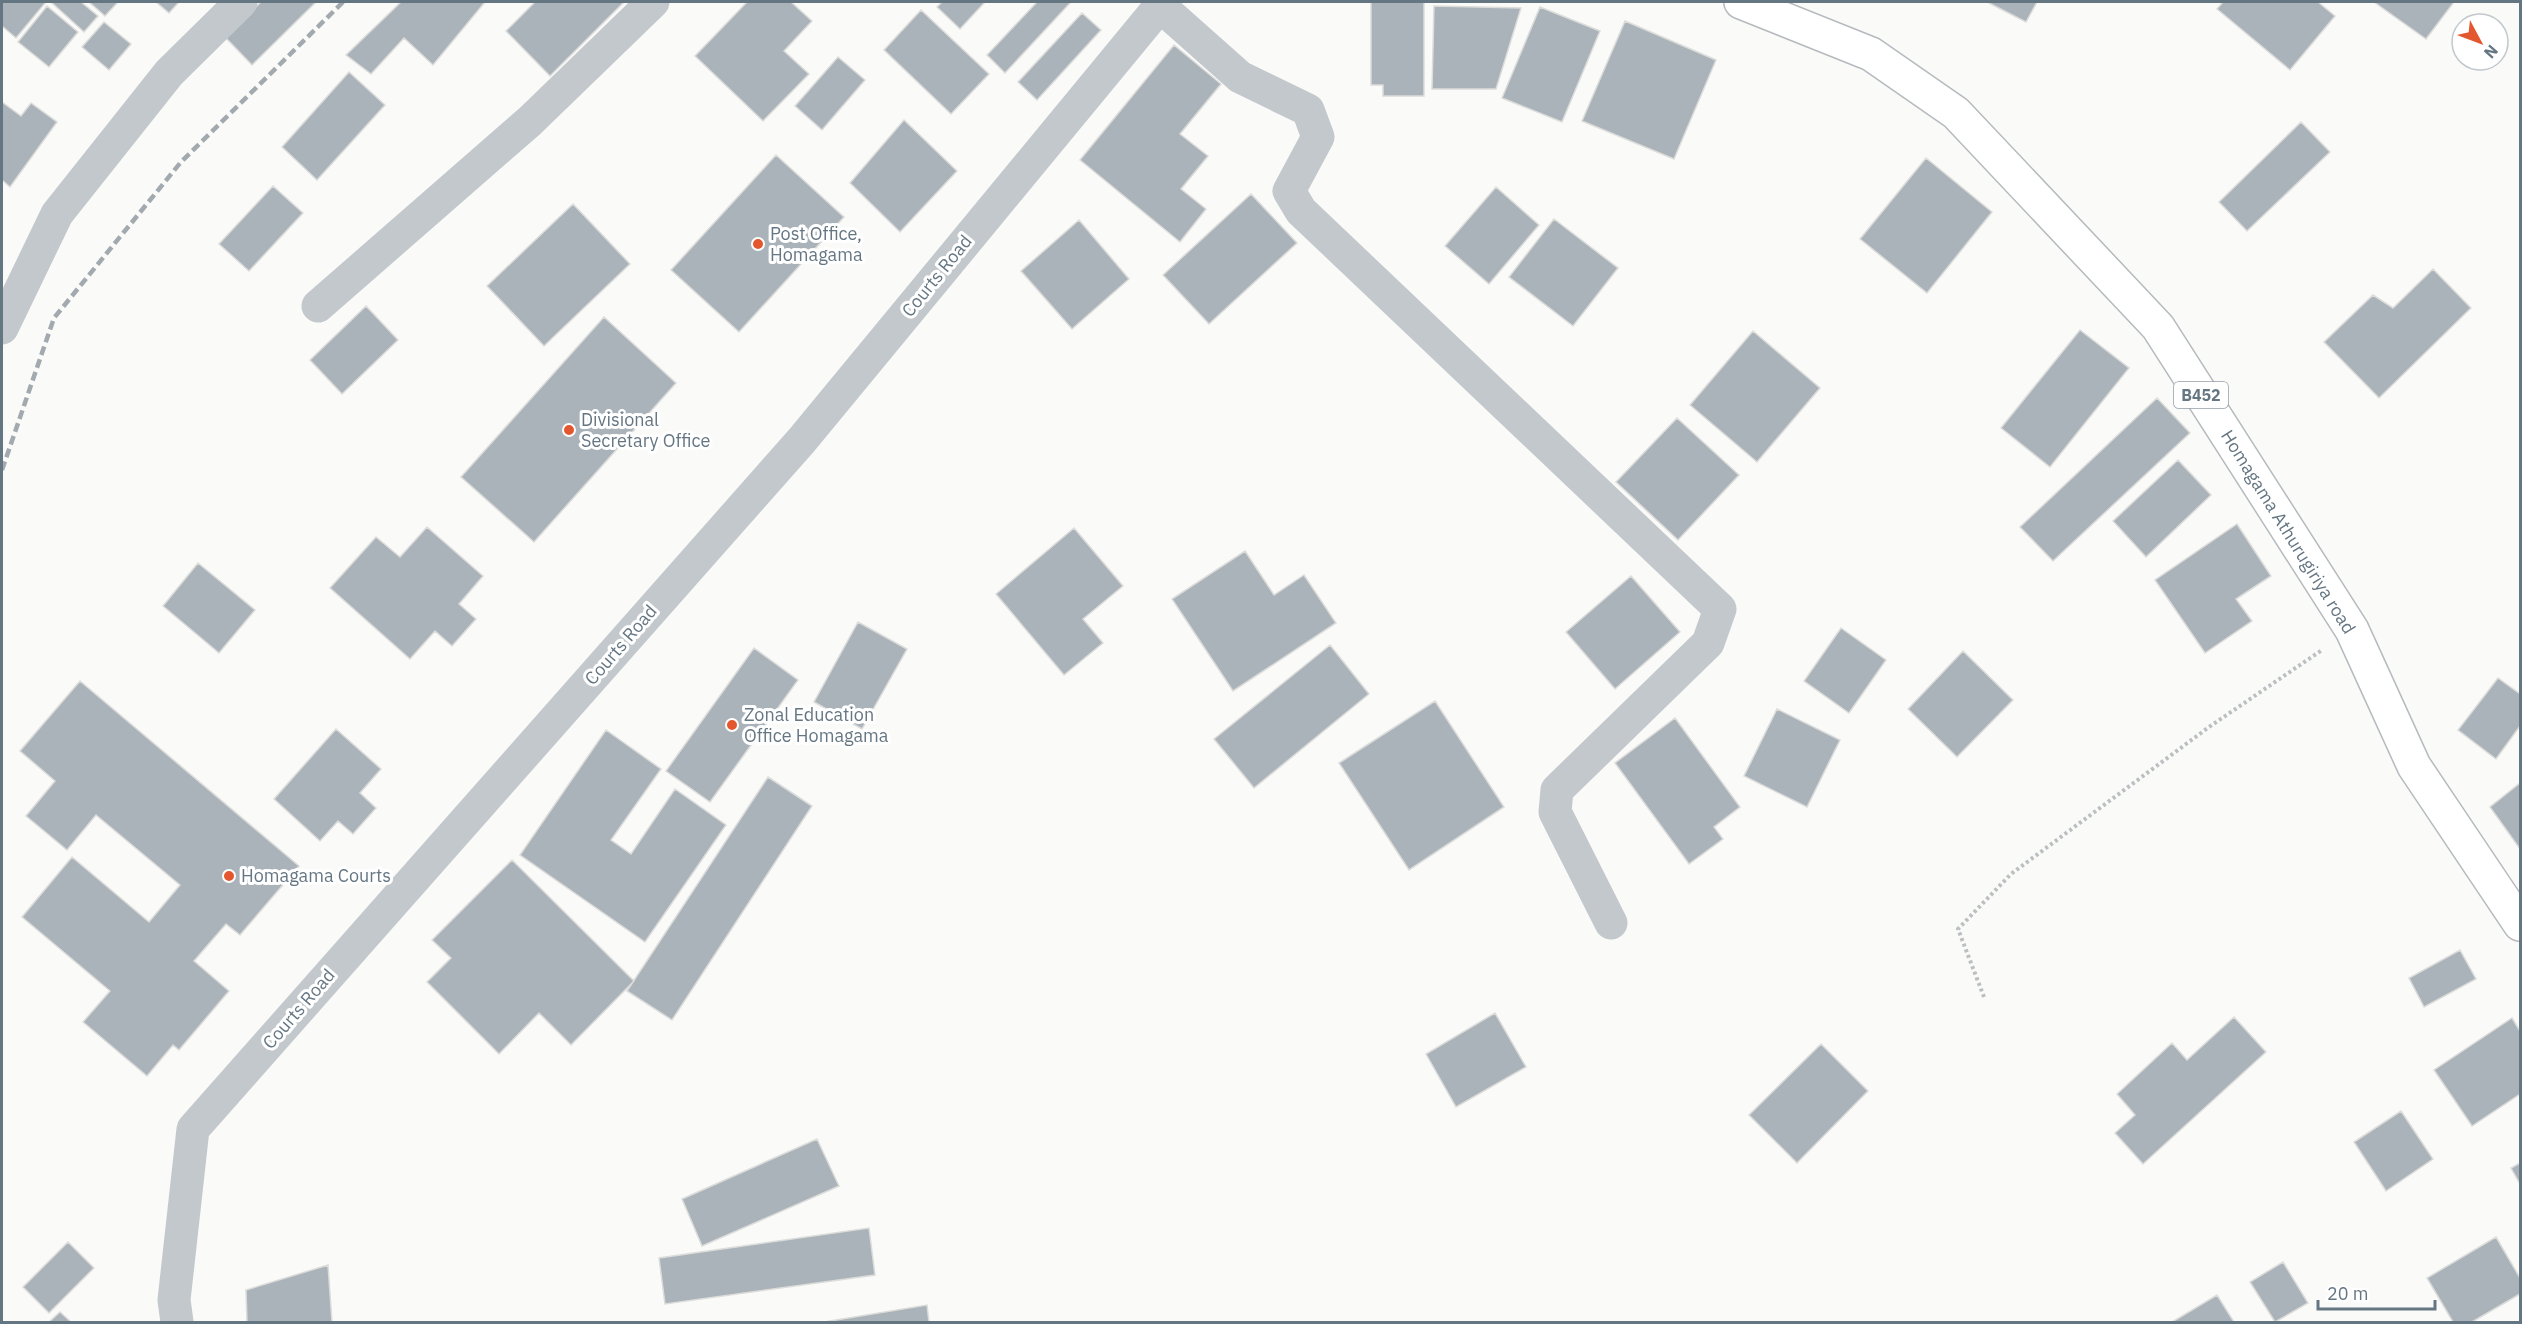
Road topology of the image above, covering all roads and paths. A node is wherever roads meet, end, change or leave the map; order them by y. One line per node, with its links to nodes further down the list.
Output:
1 (241, 2): 6 (street)
2 (653, 2): 5 (street)
3 (1740, 2): 7 (main road, Homagama Athurugiriya road / B452)
4 (1160, 4): 8 (street); 11 (street, Courts Road)
5 (318, 306)
6 (2, 328)
7 (2352, 630): 9 (main road, Homagama Athurugiriya road / B452); 10 (path)
8 (1611, 923)
9 (2520, 924)
10 (1984, 997)
11 (169, 1315)

